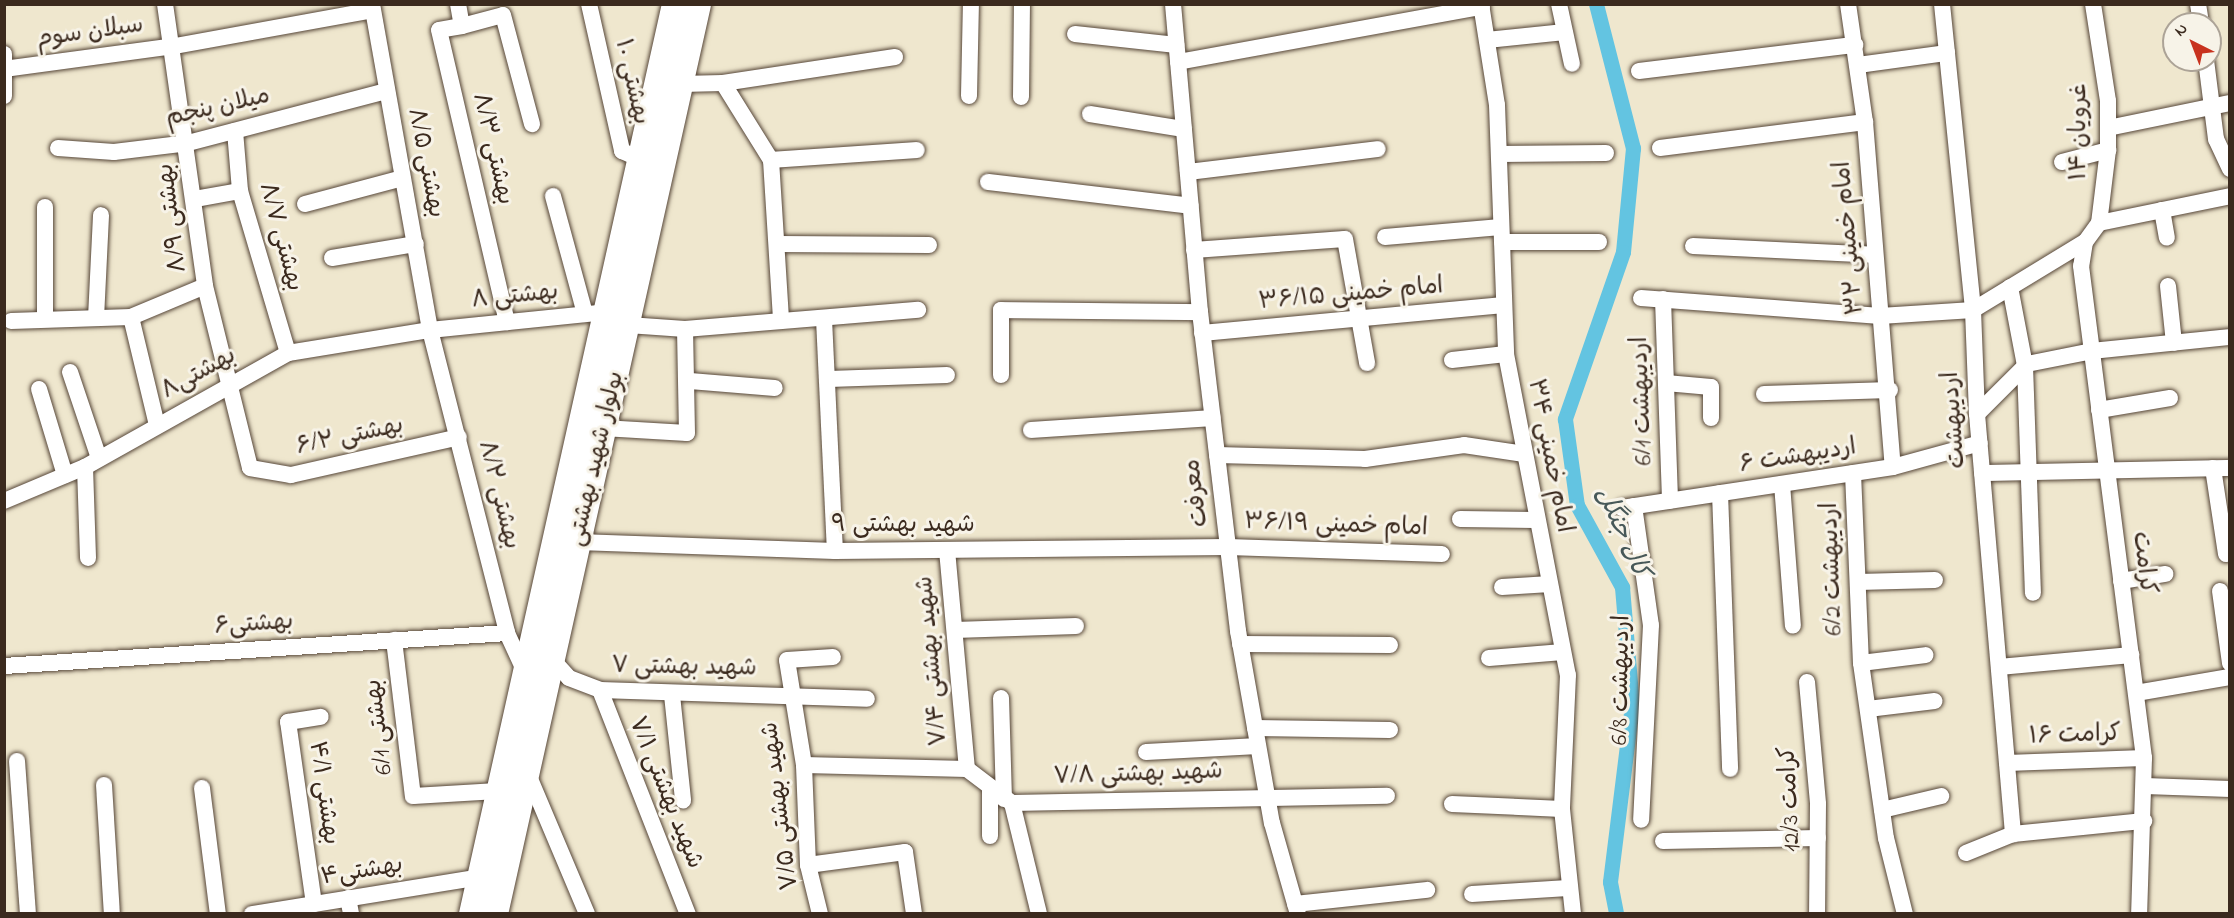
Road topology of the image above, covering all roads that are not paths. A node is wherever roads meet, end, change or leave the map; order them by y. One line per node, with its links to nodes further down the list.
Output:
1 (165, 4): 21 (street, سبلان سوم)
2 (458, 4): 15 (street)
3 (589, 4): 52 (street, بهشتی ۱۰)
4 (675, 4): 52 (main road, بولوار شهید بهشتی)
5 (698, 4): 31 (main road, بولوار شهید بهشتی)
6 (971, 4): 34 (street)
7 (1022, 4): 35 (street)
8 (1173, 4): 19 (street, معرفت)
9 (1558, 4): 16 (street)
10 (1848, 4): 20 (street, امام خمینی ۳۲)
11 (1942, 4): 22 (street, اردیبهشت)
12 (2094, 4): 41 (street, غرویان ۱۴)
13 (1481, 6): 18 (street, امام خمینی ۳۴); 24 (street)
14 (372, 7): 21 (street); 32 (street, بهشتی ۸/۵)
15 (462, 26): 40 (street); 99 (street, بهشتی ۸/۳)
16 (1565, 32): 18 (street); 26 (street)
17 (1074, 34): 19 (street)
18 (1487, 40): 51 (street, امام خمینی ۳۴)
19 (1176, 45): 24 (street, معرفت)
20 (1855, 45): 27 (street, امام خمینی ۳۲); 28 (street)
21 (175, 46): 25 (street, سبلان سوم); 44 (street, بهشتی ۸/۹)
22 (1947, 53): 27 (street); 88 (street, اردیبهشت)
23 (895, 57): 30 (street)
24 (1178, 62): 42 (street, معرفت)
25 (5, 64): 33 (street)
26 (1572, 64)
27 (1858, 65): 39 (street, امام خمینی ۳۲)
28 (1639, 71)
29 (2208, 72): 37 (street)
30 (723, 83): 31 (street); 53 (street)
31 (681, 84): 100 (main road, بولوار شهید بهشتی)
32 (386, 91): 43 (street, میلان پنجم); 57 (street, بهشتی ۸/۵)
33 (4, 96)
34 (969, 96)
35 (1021, 97)
36 (2229, 103): 37 (street)
37 (2212, 105): 41 (street); 55 (street)
38 (1090, 114): 42 (street)
39 (1865, 122): 46 (street); 79 (street, امام خمینی ۳۲)
40 (532, 124)
41 (2108, 128): 49 (street, غرویان ۱۴)
42 (1184, 129): 56 (street, معرفت)
43 (235, 131): 44 (street, میلان پنجم); 59 (street, بهشتی ۸/۷)
44 (189, 143): 45 (street, میلان پنجم); 62 (street, بهشتی ۸/۹)
45 (58, 148)
46 (1660, 148)
47 (1378, 149): 56 (street)
48 (918, 150): 53 (street)
49 (2108, 150): 54 (street); 68 (street, غرویان ۱۴)
50 (1606, 153): 51 (street)
51 (1499, 154): 69 (street, امام خمینی ۳۴)
52 (640, 159): 90 (main road, بولوار شهید بهشتی)
53 (771, 160): 75 (street)
54 (2062, 162)
55 (2229, 169)
56 (1188, 172): 64 (street, معرفت)
57 (403, 178): 63 (street); 74 (street, بهشتی ۸/۵)
58 (988, 182): 64 (street)
59 (240, 191): 62 (street); 107 (street, بهشتی ۸/۷)
60 (553, 196): 90 (street)
61 (2229, 196): 66 (street)
62 (195, 199): 81 (street, بهشتی ۸/۹)
63 (304, 204)
64 (1191, 206): 78 (street, معرفت)
65 (45, 207): 95 (street)
66 (2162, 210): 68 (street); 71 (street)
67 (101, 215): 93 (street)
68 (2099, 223): 73 (street)
69 (1502, 234): 70 (street); 72 (street); 86 (street, امام خمینی ۳۴)
70 (1385, 237)
71 (2167, 238)
72 (1599, 242)
73 (2085, 242): 83 (street); 106 (street, کرامت)
74 (416, 244): 80 (street); 102 (street, بهشتی ۸/۵)
75 (778, 244): 76 (street); 98 (street)
76 (929, 245)
77 (1693, 246): 79 (street)
78 (1194, 250): 89 (street, معرفت); 94 (street)
79 (1874, 255): 91 (street, امام خمینی ۳۲)
80 (332, 258)
81 (205, 286): 92 (street); 118 (street, بهشتی ۸/۹)
82 (2168, 286): 105 (street)
83 (2010, 287): 88 (street); 111 (street)
84 (1641, 298): 85 (street)
85 (1663, 299): 91 (street); 117 (street, اردیبهشت 6/1)
86 (1504, 305): 94 (street, امام خمینی ۳۶/۱۵); 108 (street, امام خمینی ۳۴)
87 (918, 310): 96 (street)
88 (1973, 310): 91 (street); 125 (street, اردیبهشت)
89 (1200, 312): 103 (street, معرفت); 114 (street)
90 (595, 313): 99 (street, ۸ بهشتی); 183 (main road, بولوار شهید بهشتی)
91 (1880, 316): 121 (street, امام خمینی ۳۲)
92 (131, 317): 93 (street); 128 (street)
93 (96, 318): 95 (street)
94 (1359, 318): 103 (street, امام خمینی ۳۶/۱۵); 110 (street)
95 (45, 319): 97 (street)
96 (824, 319): 98 (street); 115 (street)
97 (11, 321)
98 (781, 321): 101 (street)
99 (507, 322): 102 (street, ۸ بهشتی)
100 (628, 325): 101 (street); 129 (main road, بولوار شهید بهشتی)
101 (685, 329): 116 (street)
102 (430, 330): 107 (street, بهشتی۸); 131 (street, بهشتی ۸/۲)
103 (1202, 333): 126 (street, معرفت)
104 (2229, 337): 105 (street)
105 (2174, 343): 106 (street)
106 (2092, 351): 111 (street); 124 (street, کرامت)
107 (288, 353): 118 (street, بهشتی۸)
108 (1506, 354): 109 (street); 134 (street, امام خمینی ۳۴)
109 (1452, 360)
110 (1367, 363)
111 (2025, 366): 125 (street); 140 (street)
112 (70, 372): 135 (street)
113 (946, 375): 115 (street)
114 (1001, 375)
115 (828, 379): 154 (street)
116 (690, 381): 119 (street); 129 (street)
117 (1666, 382): 127 (street); 147 (street, اردیبهشت 6/1)
118 (230, 383): 128 (street, بهشتی۸); 137 (street, بهشتی ۸/۹)
119 (775, 388)
120 (39, 389): 143 (street)
121 (1890, 390): 122 (street); 136 (street, امام خمینی ۳۲)
122 (1764, 394)
123 (2170, 398): 124 (street)
124 (2099, 410): 139 (street, کرامت)
125 (1977, 414): 132 (street, اردیبهشت)
126 (1213, 418): 130 (street); 133 (street, معرفت)
127 (1711, 418)
128 (157, 425): 135 (street, بهشتی۸)
129 (603, 428): 151 (main road, بولوار شهید بهشتی)
130 (1031, 430)
131 (459, 438): 137 (street, بهشتی ۶/۲); 169 (street, بهشتی ۸/۲)
132 (1980, 444): 136 (street, اردیبهشت ۶); 142 (street, اردیبهشت)
133 (1217, 454): 134 (street); 152 (street, معرفت)
134 (1524, 454): 150 (street, امام خمینی ۳۴)
135 (92, 463): 143 (street, بهشتی۸); 157 (street)
136 (1893, 467): 141 (street, اردیبهشت ۶)
137 (250, 468)
138 (2221, 468): 139 (street); 156 (street)
139 (2107, 470): 140 (street); 160 (street, کرامت)
140 (2029, 472): 142 (street); 165 (street)
141 (1853, 473): 144 (street, اردیبهشت ۶); 161 (street, اردیبهشت 6/2)
142 (1982, 473): 182 (street, اردیبهشت)
143 (65, 475): 146 (street, بهشتی۸)
144 (1782, 484): 145 (street, اردیبهشت ۶); 167 (street)
145 (1720, 493): 147 (street, اردیبهشت ۶); 204 (street)
146 (4, 501)
147 (1670, 501): 148 (street, اردیبهشت ۶)
148 (1628, 507): 220 (street, اردیبهشت 6/8)
149 (1460, 519): 150 (street)
150 (1535, 520): 162 (street, امام خمینی ۳۴)
151 (578, 542): 154 (street, شهید بهشتی ۹); 178 (main road, بولوار شهید بهشتی)
152 (1228, 547): 153 (street, شهید بهشتی ۹); 155 (street, امام خمینی ۳۶/۱۹); 171 (street, معرفت)
153 (947, 549): 154 (street, شهید بهشتی ۹); 168 (street, شهید بهشتی ۷/۴)
154 (835, 551)
155 (1442, 554)
156 (2226, 554)
157 (88, 558)
158 (2165, 574): 160 (street)
159 (1935, 580): 161 (street)
160 (2121, 581): 175 (street, کرامت)
161 (1858, 582): 179 (street, اردیبهشت 6/2)
162 (1550, 584): 163 (street); 173 (street, امام خمینی ۳۴)
163 (1502, 586)
164 (2220, 591): 180 (street)
165 (2033, 593)
166 (1076, 626): 168 (street)
167 (1793, 626)
168 (954, 630): 203 (street, شهید بهشتی ۷/۴)
169 (507, 633): 170 (street, بهشتی۶); 183 (street, بهشتی ۸/۲)
170 (394, 640): 181 (street, بهشتی۶); 211 (street, بهشتی 6/1)
171 (1240, 644): 172 (street); 195 (street, معرفت)
172 (1390, 645)
173 (1563, 652): 177 (street); 218 (street, امام خمینی ۳۴)
174 (1926, 655): 179 (street)
175 (2131, 655): 182 (street); 188 (street, کرامت)
176 (833, 657): 187 (street, شهید بهشتی ۷/۵)
177 (1489, 658)
178 (552, 659): 186 (street, شهید بهشتی ۷); 205 (main road, بولوار شهید بهشتی)
179 (1861, 663): 193 (street, اردیبهشت 6/2)
180 (2229, 663)
181 (4, 666)
182 (1999, 667): 201 (street, اردیبهشت)
183 (524, 670): 211 (main road, بولوار شهید بهشتی)
184 (2229, 677): 188 (street)
185 (1807, 682): 224 (street, کرامت 12/3)
186 (600, 690): 189 (street, شهید بهشتی ۷); 242 (street, شهید بهشتی ۷/۱)
187 (791, 693): 189 (street, شهید بهشتی ۷); 191 (street, شهید بهشتی ۷); 202 (street, شهید بهشتی ۷/۵)
188 (2136, 693): 199 (street, کرامت)
189 (672, 695): 215 (street)
190 (1001, 698): 216 (street)
191 (867, 699)
192 (1935, 701): 193 (street)
193 (1868, 709): 219 (street, اردیبهشت 6/2)
194 (321, 717): 232 (street, بهشتی ۴/۱)
195 (1255, 728): 196 (street); 197 (street, معرفت)
196 (1390, 730)
197 (1258, 746): 198 (street); 212 (street, معرفت)
198 (1146, 752)
199 (2144, 758): 201 (street, کرامت ۱۶); 207 (street, کرامت)
200 (17, 761): 235 (street)
201 (2007, 763): 222 (street, اردیبهشت)
202 (804, 765): 203 (street); 227 (street, شهید بهشتی ۷/۵)
203 (967, 769): 209 (street)
204 (1730, 769)
205 (527, 771): 240 (main road, بولوار شهید بهشتی); 241 (street)
206 (104, 785): 236 (street)
207 (2145, 786): 210 (street); 221 (street, کرامت)
208 (202, 788): 237 (street)
209 (990, 788): 216 (street); 223 (street)
210 (2229, 789)
211 (498, 791): 228 (main road, بولوار شهید بهشتی)
212 (1267, 795): 213 (street, شهید بهشتی ۷/۸); 216 (street, شهید بهشتی ۷/۸); 234 (street, معرفت)
213 (1387, 796)
214 (1941, 796): 219 (street)
215 (683, 800)
216 (1008, 801): 245 (street)
217 (1452, 804): 218 (street)
218 (1562, 809): 229 (street, امام خمینی ۳۴)
219 (1882, 810): 248 (street, اردیبهشت 6/2)
220 (1641, 820)
221 (2144, 821): 222 (street); 249 (street, کرامت)
222 (2013, 834): 226 (street)
223 (990, 836)
224 (1818, 838): 225 (street); 247 (street, کرامت 12/3)
225 (1663, 841)
226 (1966, 853)
227 (808, 866): 243 (street, شهید بهشتی ۷/۵); 244 (street)
228 (480, 877): 233 (street, بهشتی۴); 239 (main road, بولوار شهید بهشتی)
229 (1568, 888): 231 (street); 246 (street, امام خمینی ۳۴)
230 (1426, 890): 234 (street)
231 (1472, 894)
232 (314, 904): 233 (street, بهشتی۴); 238 (street, بهشتی۴)
233 (349, 906)
234 (1296, 909)
235 (28, 914)
236 (112, 914)
237 (218, 914)
238 (252, 914)
239 (472, 914)
240 (495, 914)
241 (587, 914)
242 (688, 914)
243 (820, 914)
244 (914, 914)
245 (1039, 914)
246 (1573, 914)
247 (1817, 914)
248 (1905, 914)
249 (2139, 914)

